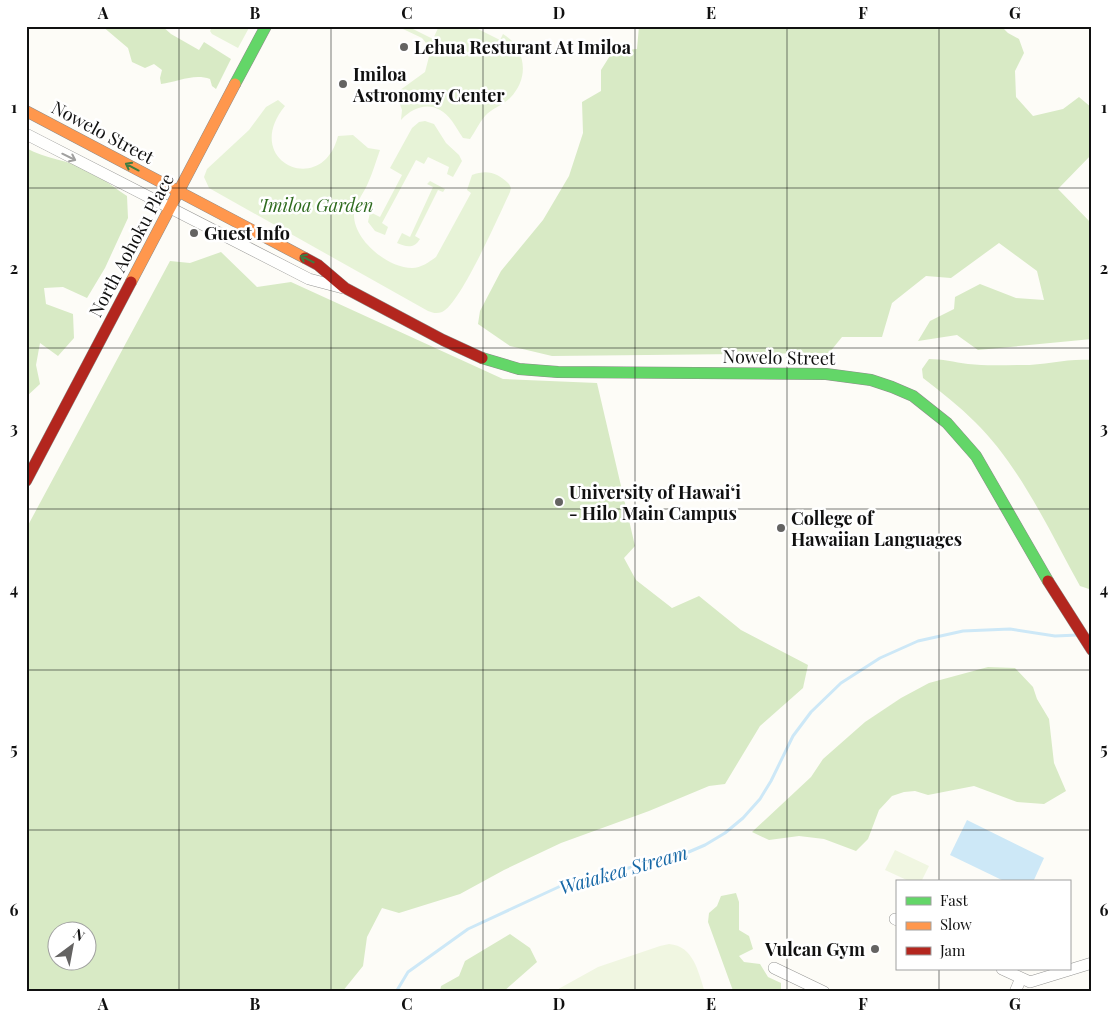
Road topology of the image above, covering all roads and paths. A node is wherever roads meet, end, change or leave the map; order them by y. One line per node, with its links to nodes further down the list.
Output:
1 (266, 26): 4 (street, North Aohoku Place)
2 (26, 110): 4 (street, Nowelo Street, one-way to 2)
3 (26, 134): 5 (street, Nowelo Street, one-way to 5)
4 (178, 192): 5 (street, North Aohoku Place); 6 (street, Nowelo Street, one-way to 4)
5 (170, 207): 6 (street, Nowelo Street); 7 (street, North Aohoku Place)
6 (345, 288): 8 (street, Nowelo Street)
7 (26, 481)
8 (1092, 650)
9 (1092, 963): 13 (street)
10 (774, 968): 15 (street)
11 (1004, 970): 14 (street)
12 (1069, 970): 14 (street)
13 (1070, 970)
14 (1021, 978): 16 (street)
15 (824, 992)
16 (1015, 992)

